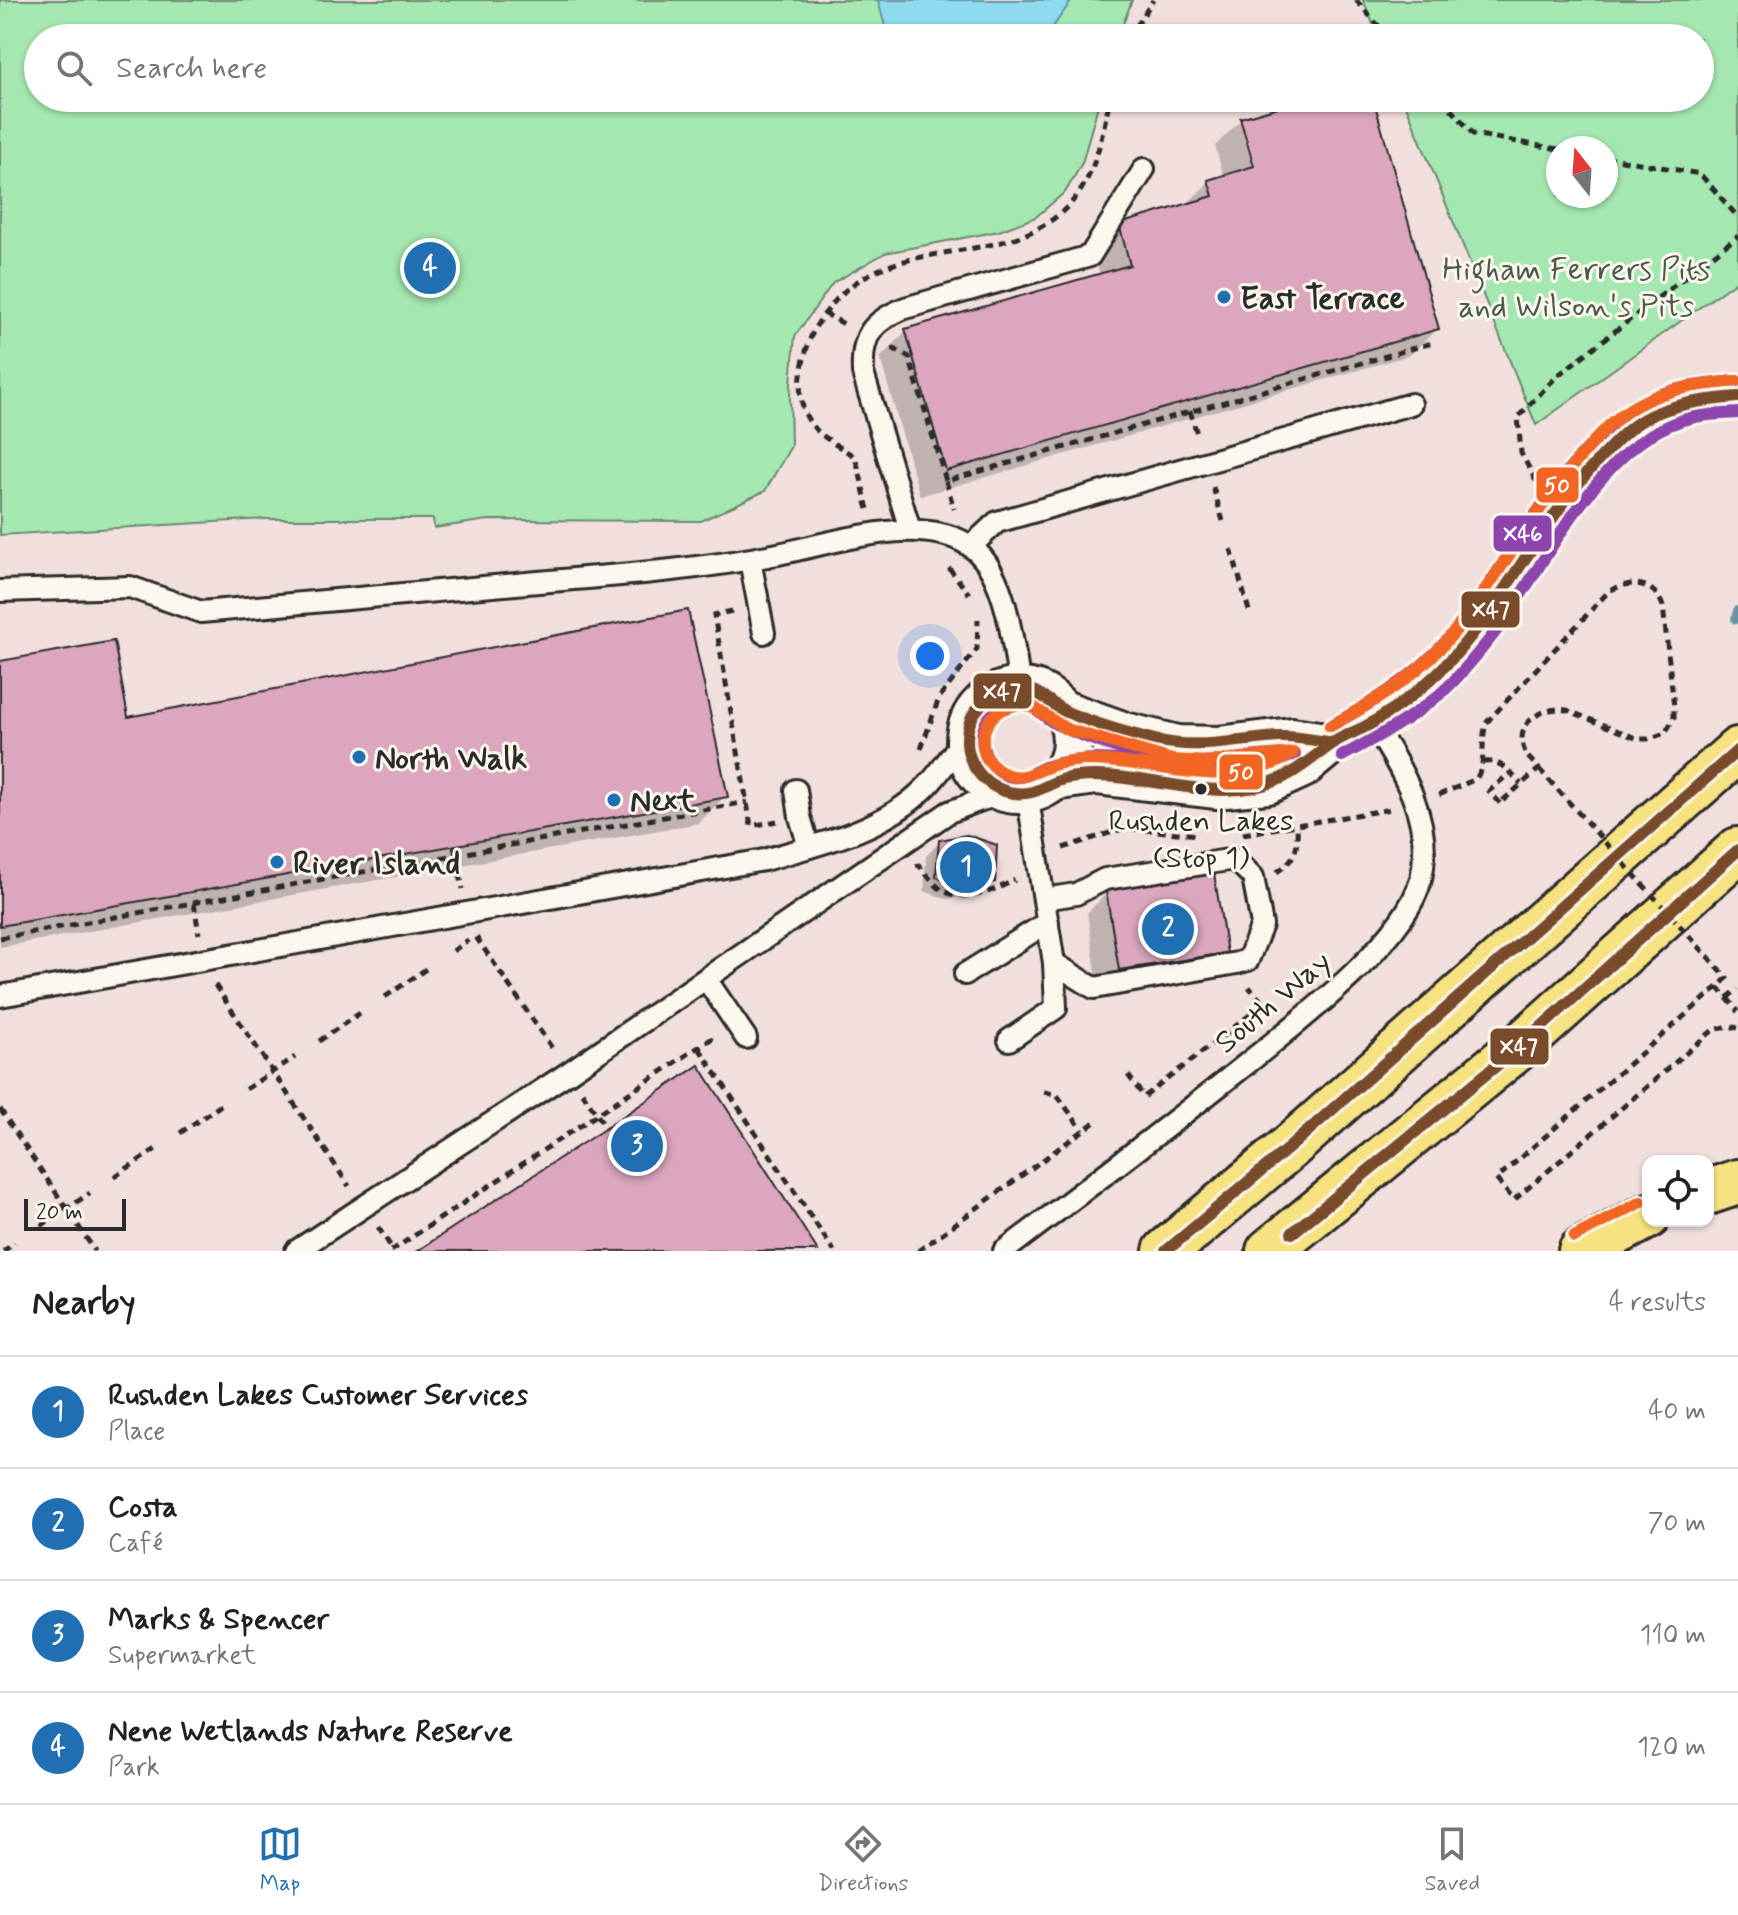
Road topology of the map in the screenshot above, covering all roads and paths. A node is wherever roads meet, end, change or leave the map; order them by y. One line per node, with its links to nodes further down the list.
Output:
1 (1153, 0): 3 (path)
2 (1356, 0): 4 (path)
3 (1138, 24)
4 (1377, 24)
5 (1106, 112): 12 (path)
6 (1454, 112): 7 (path)
7 (1546, 147)
8 (1618, 159): 10 (path)
9 (1144, 169): 36 (lane)
10 (1738, 217)
11 (1738, 236): 33 (path)
12 (824, 313): 13 (path); 32 (path)
13 (851, 327)
14 (1432, 343): 17 (path)
15 (884, 344): 31 (path)
16 (1367, 350): 17 (path)
17 (1370, 360): 19 (path)
18 (1243, 386): 19 (path)
19 (1246, 395): 22 (path)
20 (1738, 397): 33 (street)
21 (1411, 404): 37 (lane)
22 (1190, 411): 24 (path); 26 (path)
23 (1139, 416): 24 (path)
24 (1142, 425): 27 (path)
25 (1050, 441): 27 (path)
26 (1200, 445)
27 (1053, 451): 29 (path)
28 (977, 462): 29 (path)
29 (980, 471): 31 (path)
30 (1209, 475): 35 (path)
31 (946, 481): 34 (path)
32 (869, 515)
33 (1552, 515): 49 (street)
34 (952, 518)
35 (1223, 521)
36 (910, 530): 37 (lane); 40 (lane)
37 (971, 546): 47 (lane)
38 (1231, 549): 45 (path)
39 (938, 559): 43 (path)
40 (750, 560): 41 (lane); 46 (lane)
41 (0, 591)
42 (730, 600): 62 (path)
43 (972, 600)
44 (975, 608): 53 (path)
45 (1250, 614)
46 (764, 633)
47 (1020, 687): 48 (street); 50 (street)
48 (1063, 710): 51 (street); 59 (street)
49 (1372, 722): 51 (street); 129 (lane, South Way)
50 (966, 735): 59 (street); 70 (lane)
51 (1333, 743): 59 (street)
52 (1738, 750): 130 (main road)
53 (916, 756)
54 (1484, 762): 55 (path); 56 (path); 61 (path)
55 (1539, 769): 58 (path); 89 (path, bridge)
56 (1510, 773): 57 (path); 58 (path)
57 (1500, 782): 63 (path); 63 (path)
58 (1521, 784): 63 (path)
59 (1030, 789): 78 (lane); 88 (lane)
60 (796, 790): 70 (lane)
61 (1442, 794)
62 (747, 802): 65 (path); 73 (path)
63 (1500, 803)
64 (1390, 809): 66 (path)
65 (785, 820)
66 (1297, 826): 67 (path); 75 (path)
67 (1236, 835)
68 (1205, 836): 72 (path)
69 (454, 846): 73 (path)
70 (809, 847): 83 (lane)
71 (1738, 850): 131 (main road)
72 (1055, 853)
73 (456, 856): 77 (path); 79 (path)
74 (909, 871): 76 (path)
75 (1263, 875)
76 (1020, 878)
77 (465, 896)
78 (1044, 899): 80 (lane); 84 (lane)
79 (194, 903): 82 (path); 83 (path)
80 (1048, 922): 84 (lane); 86 (lane)
81 (473, 932): 102 (path)
82 (0, 938)
83 (204, 958): 91 (lane); 101 (path)
84 (1054, 963): 98 (lane)
85 (426, 969): 92 (path)
86 (965, 974)
87 (1242, 978): 103 (path)
88 (706, 979): 97 (lane); 102 (lane)
89 (1718, 987): 93 (path, bridge); 96 (path)
90 (1738, 989): 93 (path)
91 (0, 996)
92 (385, 997)
93 (1727, 998): 94 (path)
94 (1738, 1012)
95 (360, 1013): 99 (path)
96 (1738, 1028)
97 (746, 1038)
98 (1009, 1040)
99 (319, 1041)
100 (295, 1057): 101 (path)
101 (271, 1072): 104 (path); 118 (path)
102 (568, 1073): 108 (path); 118 (lane)
103 (1128, 1075)
104 (246, 1089)
105 (1044, 1092): 111 (path)
106 (221, 1105): 112 (path)
107 (0, 1109): 119 (path)
108 (597, 1116): 110 (path); 123 (path); 127 (path)
109 (1099, 1119): 111 (path)
110 (606, 1128)
111 (1083, 1131): 128 (path)
112 (180, 1133)
113 (156, 1149): 114 (path)
114 (114, 1177)
115 (1738, 1182): 116 (main road)
116 (1714, 1190)
117 (90, 1193): 119 (path)
118 (363, 1206): 123 (path); 126 (lane)
119 (66, 1209): 121 (path); 125 (path)
120 (1642, 1219): 132 (main road)
121 (41, 1226)
122 (15, 1243): 124 (path)
123 (392, 1250)
124 (3, 1251)
125 (95, 1251)
126 (296, 1251)
127 (834, 1251)
128 (918, 1251)
129 (1004, 1251)
130 (1166, 1251)
131 (1269, 1251)
132 (1581, 1251)

